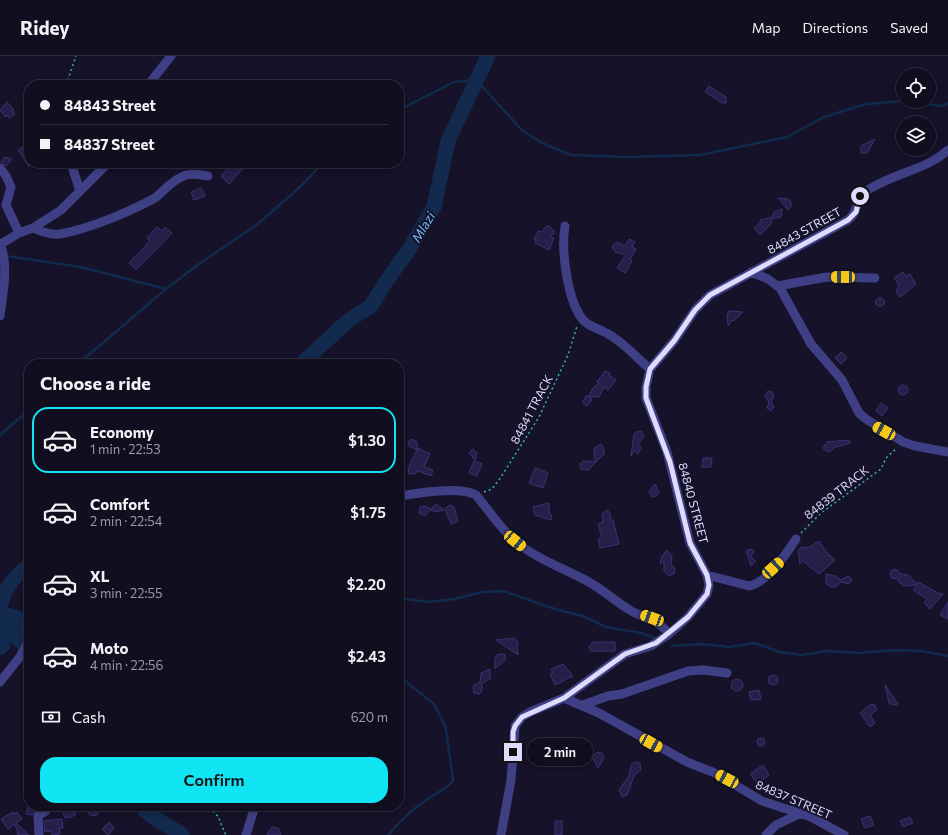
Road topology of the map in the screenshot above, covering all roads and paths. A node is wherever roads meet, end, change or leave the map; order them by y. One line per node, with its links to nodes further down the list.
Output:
1 (76, 56): 3 (path)
2 (171, 56): 4 (street)
3 (68, 80)
4 (152, 80)
5 (948, 150): 15 (street, 84843 STREET)
6 (0, 168): 13 (street)
7 (73, 168): 10 (street)
8 (103, 168): 10 (street)
9 (208, 176): 12 (street)
10 (80, 191): 12 (street)
11 (566, 226): 19 (street)
12 (33, 228): 13 (street)
13 (19, 233): 14 (street)
14 (0, 244): 18 (street)
15 (751, 272): 17 (street); 20 (street, 84843 STREET)
16 (875, 278): 17 (street)
17 (777, 286): 22 (street)
18 (0, 316)
19 (581, 316): 21 (street); 24 (path, 84841 TRACK)
20 (674, 341): 21 (street, 84840 STREET)
21 (650, 369): 27 (street, 84840 STREET)
22 (904, 442): 23 (street); 26 (path, 84839 TRACK)
23 (948, 452)
24 (476, 495): 25 (street); 28 (street)
25 (404, 496)
26 (796, 539): 27 (street)
27 (707, 575): 28 (street, 84840 STREET)
28 (669, 634): 32 (street, 84840 STREET)
29 (24, 649): 31 (street)
30 (727, 673): 33 (street)
31 (0, 682)
32 (564, 698): 33 (street, 84837 STREET); 41 (street)
33 (583, 705): 37 (street, 84837 STREET)
34 (46, 811): 38 (street)
35 (213, 811): 39 (path)
36 (254, 811): 40 (street)
37 (801, 813): 42 (street); 43 (street, 84837 STREET)
38 (39, 835)
39 (226, 835)
40 (246, 835)
41 (501, 835)
42 (766, 835)
43 (844, 835)

